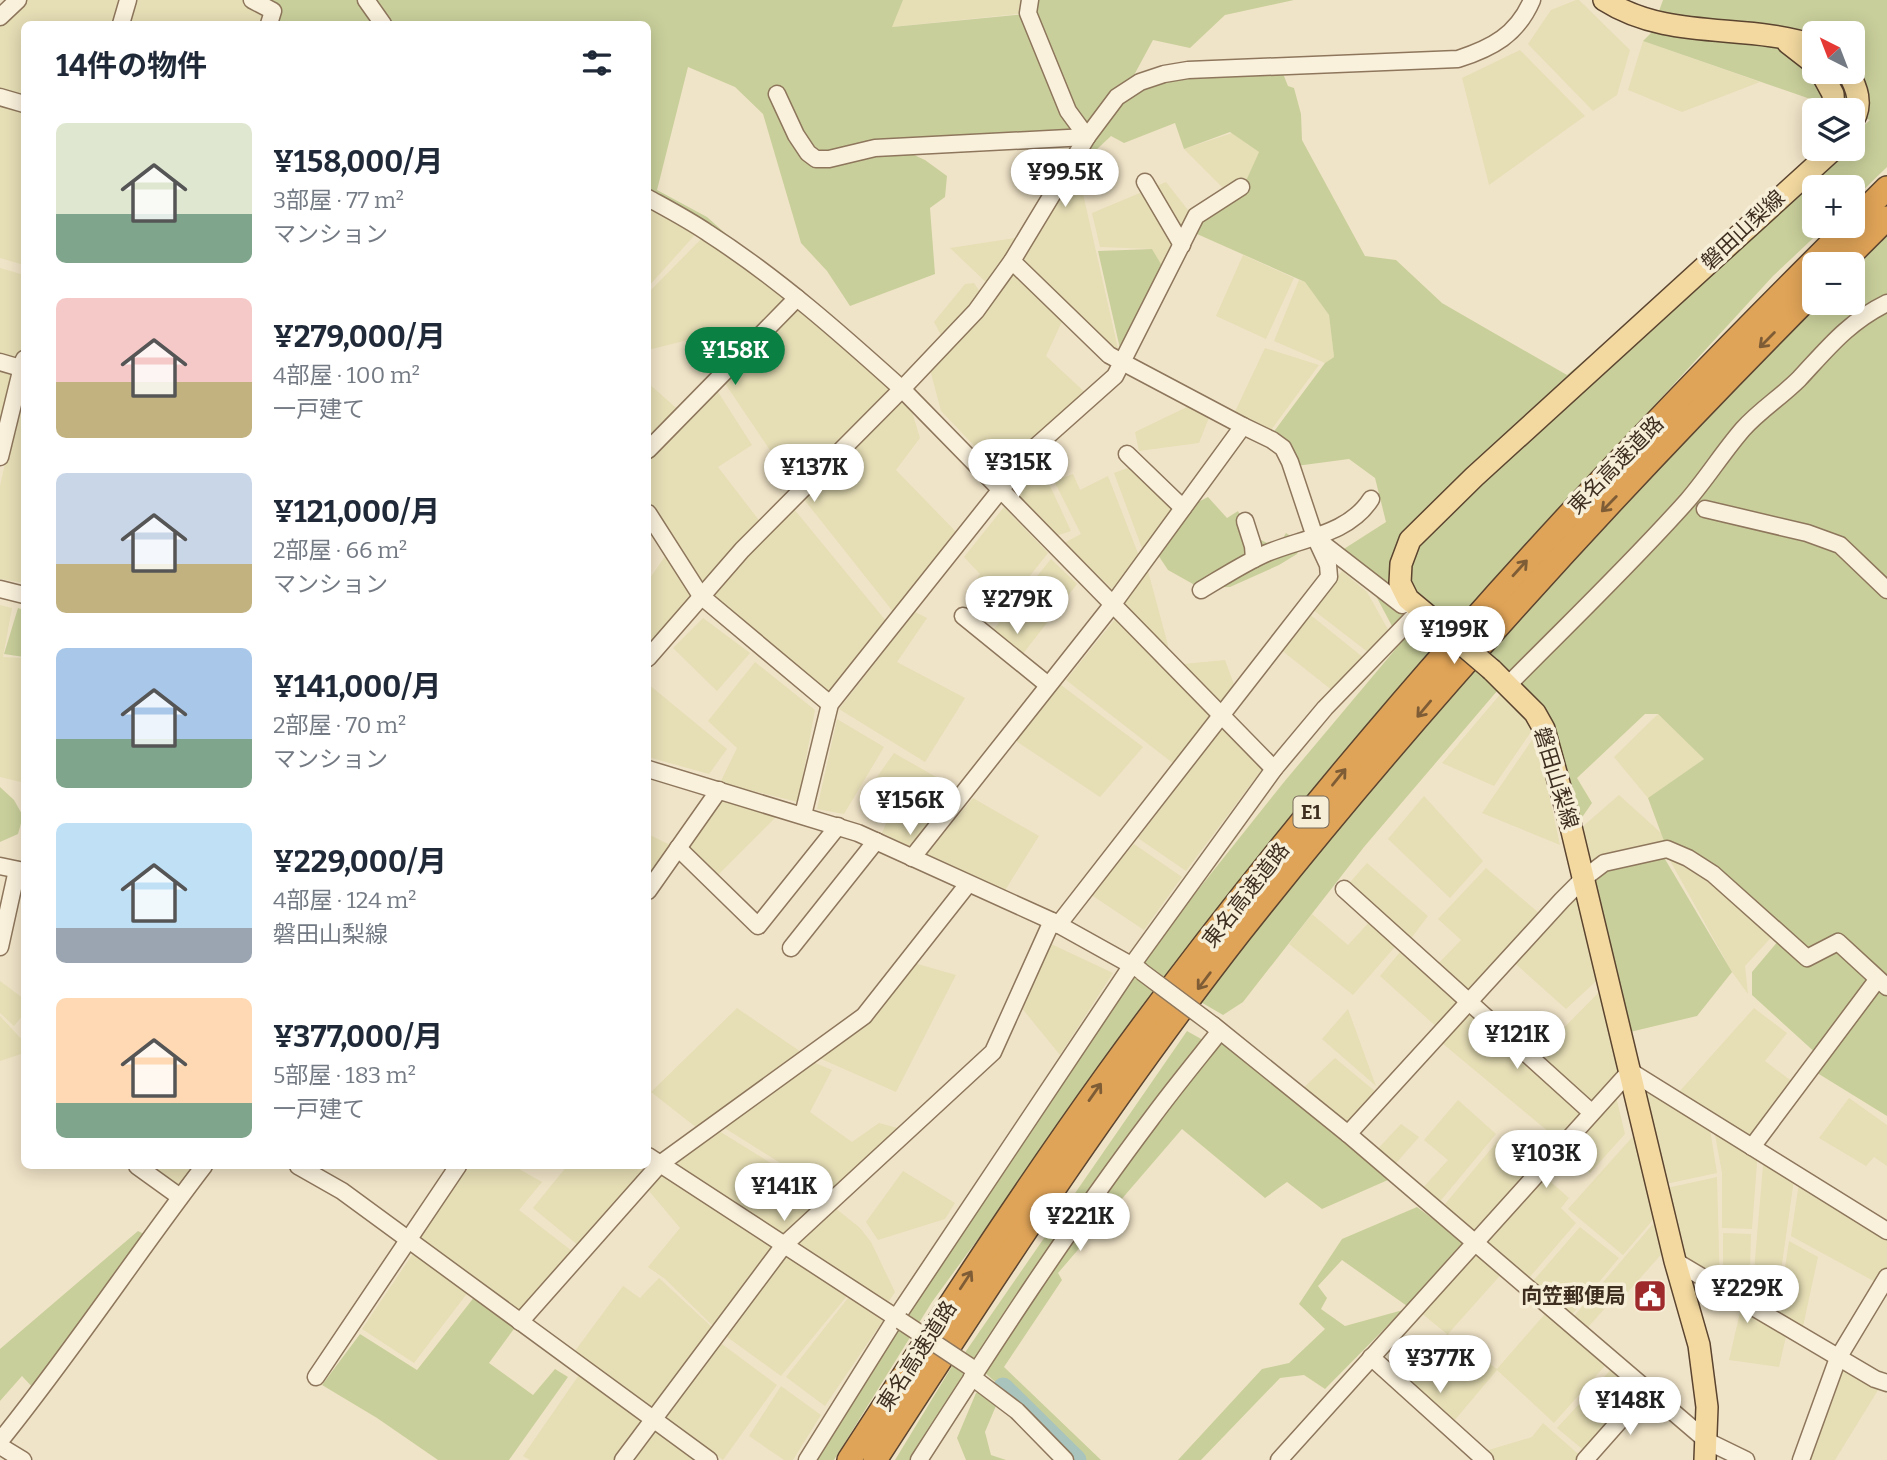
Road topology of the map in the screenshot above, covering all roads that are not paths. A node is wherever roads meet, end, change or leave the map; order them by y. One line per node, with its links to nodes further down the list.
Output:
1 (18, 0): 8 (street)
2 (128, 0): 9 (street)
3 (252, 0): 10 (street)
4 (366, 0): 11 (street)
5 (1030, 0): 18 (street)
6 (1532, 0): 18 (street)
7 (1604, 0): 12 (main road)
8 (0, 17)
9 (122, 21)
10 (270, 21)
11 (381, 21)
12 (1777, 37): 13 (main road); 14 (main road)
13 (1802, 42)
14 (1802, 55)
15 (777, 94): 18 (street)
16 (0, 97): 17 (street)
17 (21, 103)
18 (1087, 137): 31 (street)
19 (1811, 161): 22 (main road, 磐田山梨線)
20 (1819, 161): 22 (main road, 磐田山梨線)
21 (1145, 182): 29 (street)
22 (1795, 182): 58 (main road, 磐田山梨線)
23 (1241, 187): 29 (street)
24 (1887, 188): 26 (highway)
25 (651, 200): 32 (street)
26 (1865, 210)
27 (1887, 218): 30 (highway)
28 (1837, 238): 120 (highway, 東名高速道路 / E1, one-way to 28)
29 (1182, 245): 36 (street)
30 (1854, 252)
31 (1013, 261): 36 (street); 39 (street)
32 (797, 299): 39 (street); 41 (street)
33 (1887, 303): 62 (street)
34 (1802, 304): 121 (highway, 東名高速道路 / E1, one-way to 121)
35 (0, 362): 37 (street)
36 (1123, 362): 40 (street); 44 (street)
37 (21, 366)
38 (21, 377): 43 (street)
39 (902, 389): 44 (street); 56 (street)
40 (1243, 426): 46 (street); 50 (street)
41 (651, 447)
42 (1126, 454): 46 (street)
43 (0, 457)
44 (1002, 490): 57 (street); 63 (street)
45 (1371, 499): 50 (street)
46 (1183, 508): 57 (street)
47 (1704, 509): 54 (street)
48 (651, 518): 56 (street)
49 (1245, 520): 51 (street)
50 (1315, 537): 51 (street); 58 (street); 64 (street)
51 (1254, 559): 53 (street)
52 (0, 589): 55 (street)
53 (1201, 590)
54 (1887, 590)
55 (21, 594)
56 (701, 596): 60 (street); 63 (street)
57 (1112, 604): 61 (street); 64 (street)
58 (1416, 606): 62 (main road, 磐田山梨線, bridge); 65 (street)
59 (963, 616): 61 (street)
60 (651, 654)
61 (1048, 685): 72 (street)
62 (1508, 685): 75 (main road, 磐田山梨線)
63 (830, 704): 68 (street)
64 (1222, 716): 65 (street); 79 (street)
65 (1274, 769): 82 (street)
66 (651, 770): 67 (street)
67 (719, 790): 68 (street); 71 (street)
68 (803, 815): 69 (street)
69 (838, 826): 70 (street); 71 (street)
70 (876, 841): 72 (street); 81 (street)
71 (678, 848): 77 (street)
72 (912, 858): 76 (street)
73 (0, 866): 74 (street)
74 (21, 871): 80 (street)
75 (1583, 879): 83 (street); 84 (street); 86 (main road, 磐田山梨線)
76 (968, 884): 79 (street); 90 (street)
77 (651, 887)
78 (1344, 890): 84 (street)
79 (1055, 923): 82 (street); 100 (street)
80 (0, 947)
81 (791, 948)
82 (1137, 968): 85 (street, bridge); 103 (street)
83 (1882, 983): 89 (street)
84 (1468, 1003): 87 (street); 88 (street)
85 (1217, 1028): 88 (street); 107 (street)
86 (1630, 1071): 87 (street); 89 (street); 101 (main road, 磐田山梨線)
87 (1591, 1112): 99 (street)
88 (1348, 1134): 99 (street)
89 (1752, 1146): 97 (street)
90 (654, 1160): 100 (street)
91 (141, 1169): 96 (street)
92 (202, 1169): 96 (street)
93 (303, 1169): 98 (street)
94 (456, 1169): 98 (street)
95 (647, 1169): 104 (street)
96 (180, 1196): 112 (street)
97 (1887, 1231)
98 (409, 1240): 104 (street); 108 (street)
99 (1473, 1242): 105 (street); 110 (street)
100 (784, 1245): 103 (street); 111 (street)
101 (1675, 1261): 106 (street); 114 (main road, 磐田山梨線)
102 (1887, 1277): 106 (street)
103 (899, 1320): 107 (street, bridge); 119 (street)
104 (520, 1322): 111 (street)
105 (1371, 1357): 115 (street); 124 (street)
106 (1838, 1357): 109 (street); 127 (street)
107 (973, 1371): 122 (street); 123 (street)
108 (316, 1377)
109 (1887, 1383)
110 (1647, 1390): 114 (street); 125 (street)
111 (653, 1420): 117 (street); 118 (street)
112 (0, 1441)
113 (0, 1446): 116 (street)
114 (1706, 1451): 126 (street)
115 (1283, 1459)
116 (23, 1460)
117 (623, 1460)
118 (709, 1460)
119 (807, 1460)
120 (849, 1460)
121 (874, 1460)
122 (919, 1460)
123 (1065, 1460)
124 (1485, 1460)
125 (1585, 1460)
126 (1746, 1460)
127 (1801, 1460)

